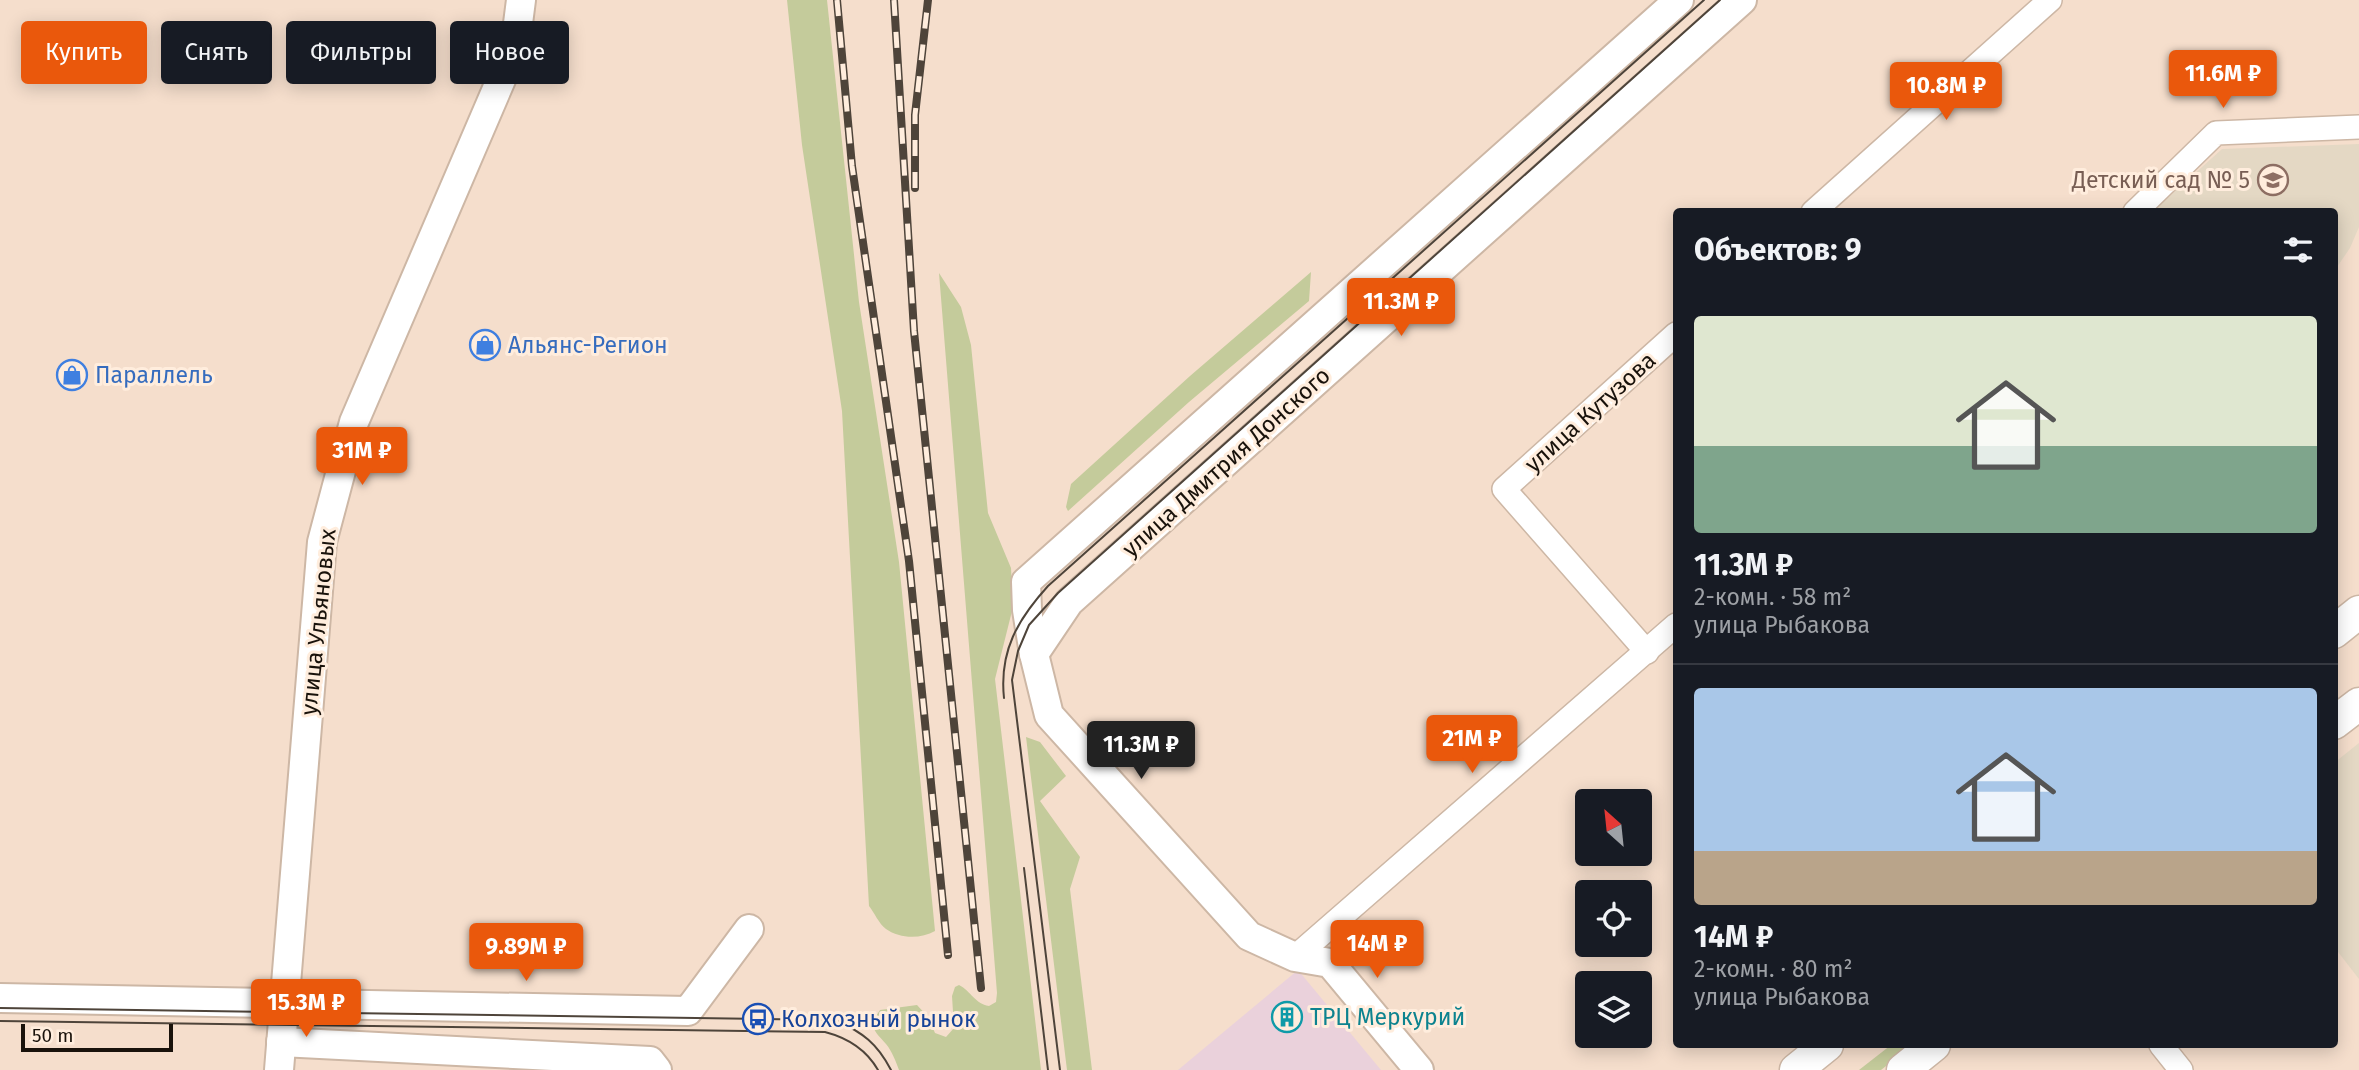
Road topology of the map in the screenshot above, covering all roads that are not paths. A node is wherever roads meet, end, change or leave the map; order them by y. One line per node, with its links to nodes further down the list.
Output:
1 (521, 0): 19 (street, улица Ульяновых)
2 (1679, 0): 13 (street, улица Дмитрия Донского)
3 (1742, 0): 13 (street, улица Дмитрия Донского)
4 (2050, 0): 6 (street)
5 (2359, 127): 7 (street)
6 (1818, 208)
7 (2139, 208)
8 (1673, 337): 12 (street, улица Кутузова)
9 (2359, 612): 11 (main road)
10 (1673, 628): 12 (street)
11 (2338, 629)
12 (1647, 652): 17 (street)
13 (1034, 654): 17 (street)
14 (2359, 704): 15 (main road)
15 (2338, 720)
16 (749, 929): 19 (street)
17 (1296, 957): 26 (street)
18 (0, 998): 19 (street)
19 (285, 1002): 20 (street, улица Ульяновых)
20 (281, 1042): 24 (street, улица Ульяновых); 25 (street)
21 (1823, 1048): 27 (main road)
22 (1930, 1048): 28 (main road)
23 (2163, 1048): 29 (street)
24 (279, 1070)
25 (657, 1070)
26 (1419, 1070)
27 (1796, 1070)
28 (1903, 1070)
29 (2181, 1070)

